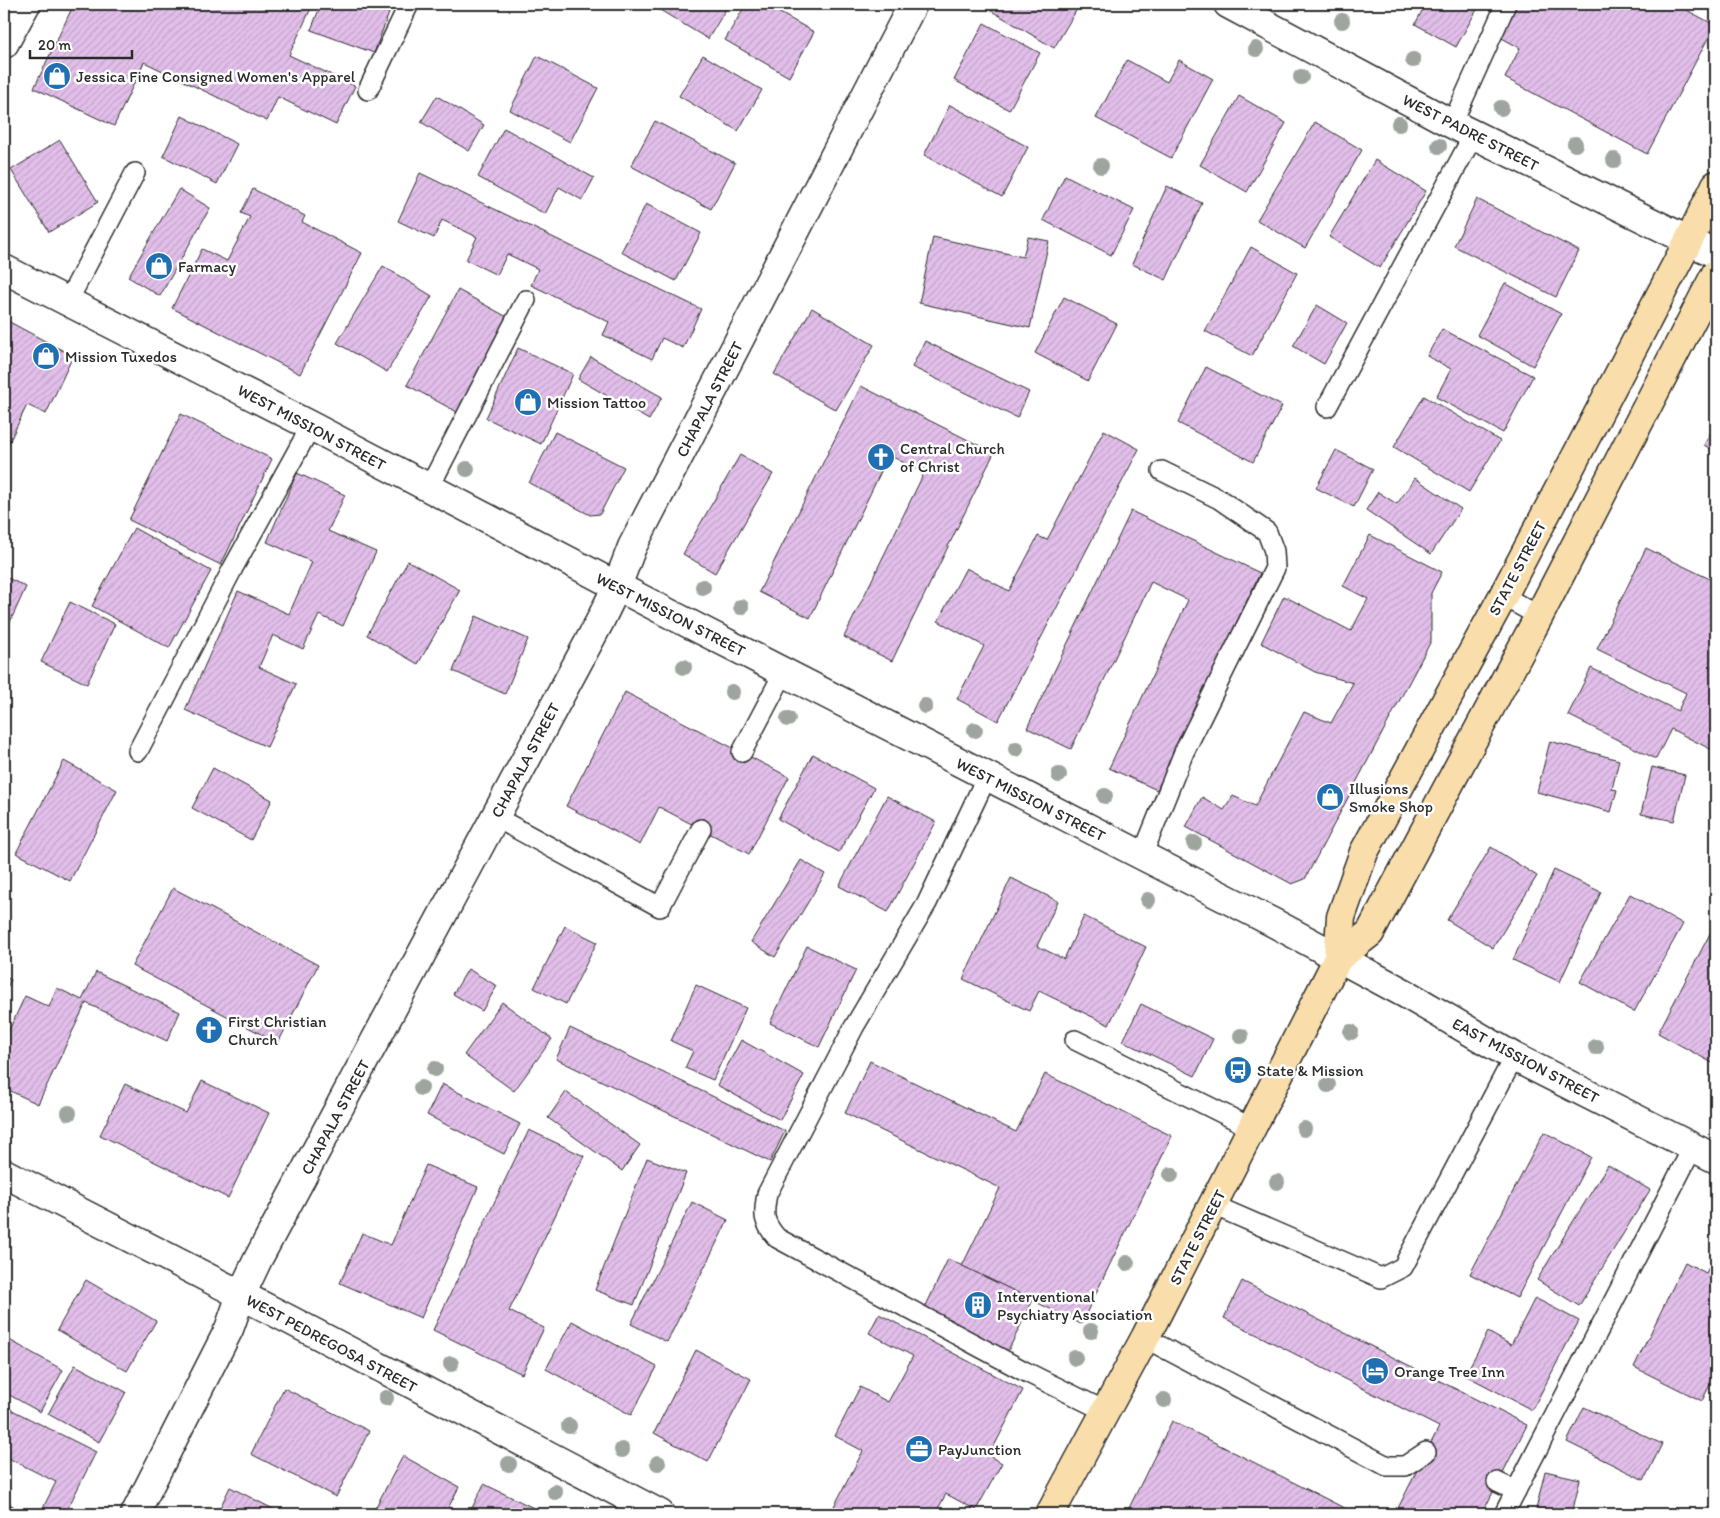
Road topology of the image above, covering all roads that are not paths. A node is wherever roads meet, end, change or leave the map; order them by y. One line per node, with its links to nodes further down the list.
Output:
1 (26, 4): 6 (street)
2 (409, 4): 7 (lane)
3 (913, 4): 21 (street, CHAPALA STREET)
4 (1228, 4): 8 (street, WEST PADRE STREET)
5 (1506, 4): 8 (lane)
6 (4, 44)
7 (368, 90)
8 (1463, 129): 11 (street, WEST PADRE STREET); 17 (lane)
9 (135, 173): 16 (lane)
10 (1716, 185): 11 (main road, STATE STREET)
11 (1689, 240): 12 (street, WEST PADRE STREET); 22 (main road, STATE STREET)
12 (1716, 254)
13 (4, 269): 16 (street, WEST MISSION STREET)
14 (1716, 273): 23 (main road, STATE STREET)
15 (526, 300): 20 (lane)
16 (68, 301): 18 (street, WEST MISSION STREET)
17 (1327, 407)
18 (311, 426): 20 (street, WEST MISSION STREET); 25 (lane)
19 (1162, 470): 30 (lane)
20 (429, 488): 21 (street, WEST MISSION STREET)
21 (617, 586): 24 (street, WEST MISSION STREET); 28 (street, CHAPALA STREET)
22 (1503, 596): 23 (lane); 31 (main road, STATE STREET)
23 (1539, 616): 31 (main road, STATE STREET)
24 (784, 672): 26 (lane); 27 (street, WEST MISSION STREET)
25 (138, 751)
26 (742, 752)
27 (987, 776): 30 (street, WEST MISSION STREET); 40 (lane)
28 (495, 817): 29 (lane); 38 (street, CHAPALA STREET)
29 (702, 829)
30 (1142, 856): 31 (street, WEST MISSION STREET)
31 (1338, 958): 33 (street, EAST MISSION STREET); 34 (main road, STATE STREET)
32 (1075, 1040): 34 (lane)
33 (1514, 1057): 35 (street, EAST MISSION STREET); 37 (lane)
34 (1252, 1128): 37 (main road, STATE STREET)
35 (1704, 1153): 43 (lane)
36 (4, 1172): 38 (street, WEST PEDREGOSA STREET)
37 (1214, 1205): 39 (main road, STATE STREET)
38 (242, 1295): 44 (street, WEST PEDREGOSA STREET); 45 (street, CHAPALA STREET)
39 (1145, 1338): 40 (main road, STATE STREET); 41 (lane)
40 (1107, 1412): 46 (main road, STATE STREET)
41 (1426, 1452)
42 (1498, 1482): 43 (lane)
43 (1516, 1491): 47 (lane)
44 (647, 1511)
45 (135, 1514)
46 (1050, 1514)
47 (1504, 1514)

